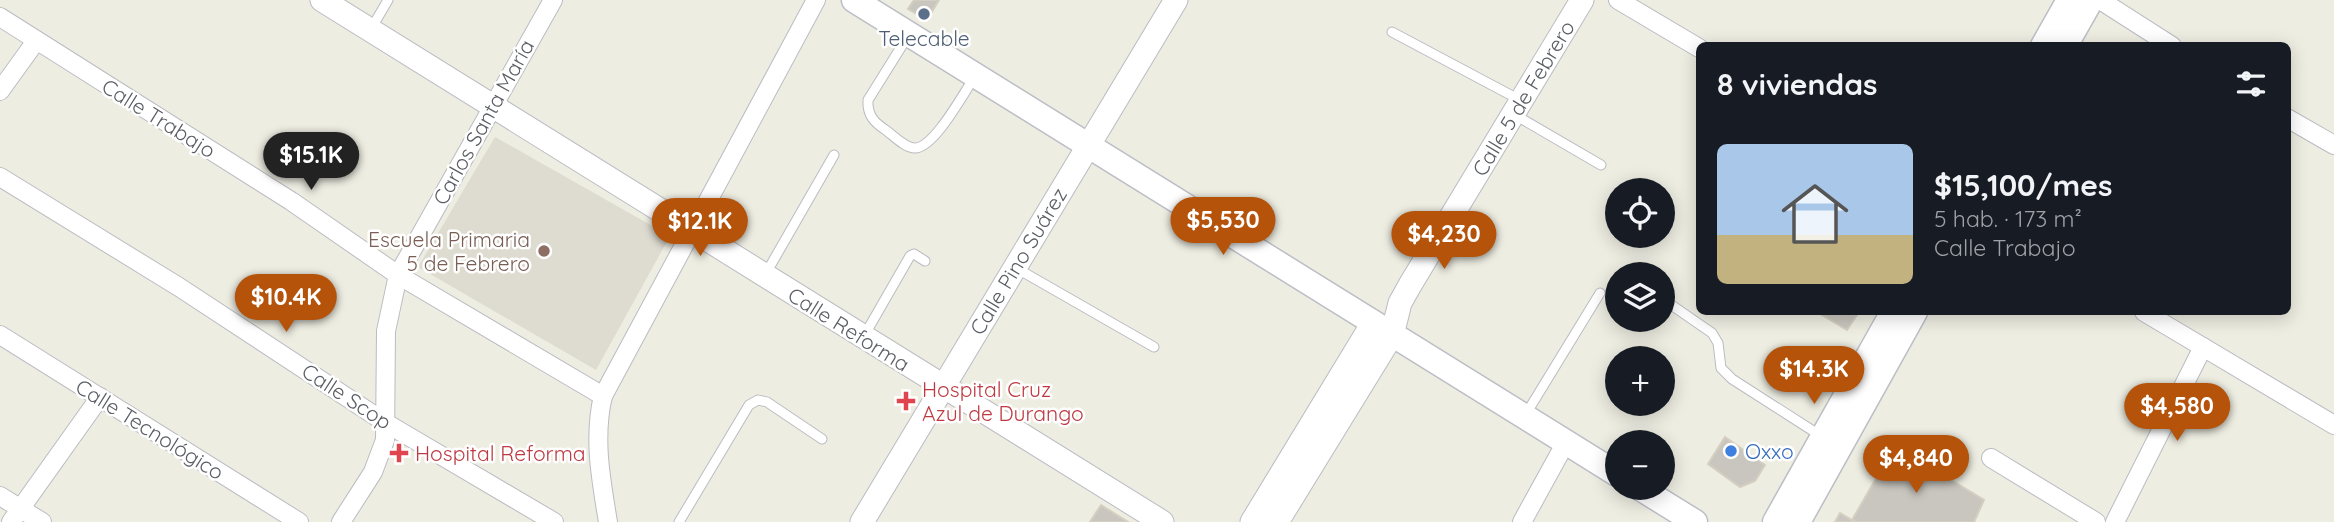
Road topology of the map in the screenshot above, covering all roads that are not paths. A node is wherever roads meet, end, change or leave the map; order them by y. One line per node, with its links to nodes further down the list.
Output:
1 (322, 0): 13 (street, Calle Reforma)
2 (388, 0): 13 (lane)
3 (552, 0): 23 (street, Carlos Santa María)
4 (816, 0): 31 (street)
5 (854, 0): 15 (main road)
6 (1176, 0): 26 (street, Calle Pino Suárez)
7 (1583, 0): 24 (street, Calle 5 de Febrero)
8 (1618, 0): 20 (street)
9 (2069, 0): 17 (main road)
10 (2091, 0): 18 (main road)
11 (2100, 0): 19 (street)
12 (0, 17): 16 (street, Calle Trabajo)
13 (370, 31): 23 (street, Calle Reforma)
14 (1392, 32): 24 (lane)
15 (909, 34): 21 (main road); 21 (lane)
16 (36, 41): 22 (street); 34 (street, Calle Trabajo)
17 (2045, 42)
18 (2067, 42)
19 (2166, 42)
20 (1696, 46)
21 (975, 76): 26 (main road)
22 (0, 91)
23 (492, 105): 31 (street, Calle Reforma); 34 (street, Carlos Santa María)
24 (1517, 108): 29 (lane); 41 (street, Calle 5 de Febrero)
25 (2291, 120): 27 (street)
26 (1088, 145): 33 (street, Calle Pino Suárez); 41 (main road)
27 (2334, 145)
28 (834, 155): 35 (lane)
29 (1601, 165)
30 (0, 177): 50 (street, Calle Scop)
31 (692, 232): 35 (street, Calle Reforma); 47 (street)
32 (925, 261): 43 (lane)
33 (1014, 267): 44 (lane); 46 (street, Calle Pino Suárez)
34 (398, 275): 47 (street, Calle Trabajo); 50 (street, Carlos Santa María)
35 (765, 277): 43 (street, Calle Reforma)
36 (1600, 293): 49 (lane)
37 (1675, 307): 52 (lane)
38 (1887, 315): 52 (main road)
39 (1912, 315): 72 (main road)
40 (2149, 315): 45 (street)
41 (1383, 329): 49 (main road); 60 (street, Calle 5 de Febrero)
42 (0, 335): 48 (street, Calle Tecnológico)
43 (863, 338): 46 (street, Calle Reforma)
44 (1154, 347)
45 (2203, 347): 51 (street); 74 (street)
46 (942, 386): 67 (street, Calle Pino Suárez); 68 (street, Calle Reforma)
47 (603, 396): 65 (street)
48 (100, 397): 59 (street); 62 (street, Calle Tecnológico)
49 (1524, 416): 54 (main road)
50 (387, 423): 63 (street, Carlos Santa María); 64 (street, Calle Scop)
51 (2334, 425)
52 (1823, 437): 71 (main road)
53 (822, 439): 66 (lane)
54 (1566, 442): 56 (main road); 69 (street)
55 (1991, 458): 73 (street)
56 (1605, 466)
57 (0, 496): 59 (street)
58 (1659, 500): 70 (main road)
59 (16, 515): 61 (street)
60 (1272, 518)
61 (42, 522)
62 (299, 522)
63 (341, 522)
64 (554, 522)
65 (608, 522)
66 (679, 522)
67 (862, 522)
68 (1163, 522)
69 (1522, 522)
70 (1695, 522)
71 (1775, 522)
72 (1798, 522)
73 (2096, 522)
74 (2115, 522)

